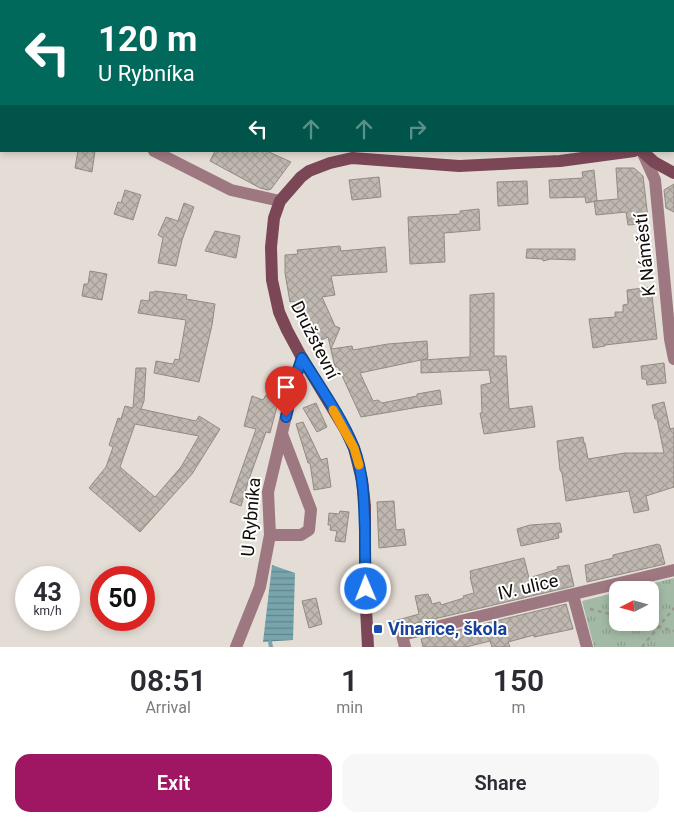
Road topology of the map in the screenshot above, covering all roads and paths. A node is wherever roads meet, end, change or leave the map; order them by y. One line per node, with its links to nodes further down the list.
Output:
1 (156, 152): 6 (street)
2 (627, 152): 6 (main road, Družstevní)
3 (642, 152): 7 (street, K Náměstí)
4 (643, 152): 5 (main road)
5 (674, 172)
6 (280, 201): 8 (main road, Družstevní)
7 (672, 338): 9 (street, K Náměstí)
8 (302, 358): 10 (street, U Rybníka); 21 (main road, Družstevní)
9 (674, 359)
10 (282, 434): 11 (street, U Rybníka); 11 (street)
11 (270, 535): 20 (street, U Rybníka)
12 (674, 570): 13 (street, IV. ulice)
13 (575, 600): 15 (path); 22 (street, IV. ulice); 23 (street)
14 (674, 608): 16 (path)
15 (609, 613)
16 (659, 626)
17 (659, 627): 19 (path)
18 (655, 631): 24 (path)
19 (674, 631)
20 (236, 647)
21 (368, 647)
22 (405, 647)
23 (587, 647)
24 (642, 647)

